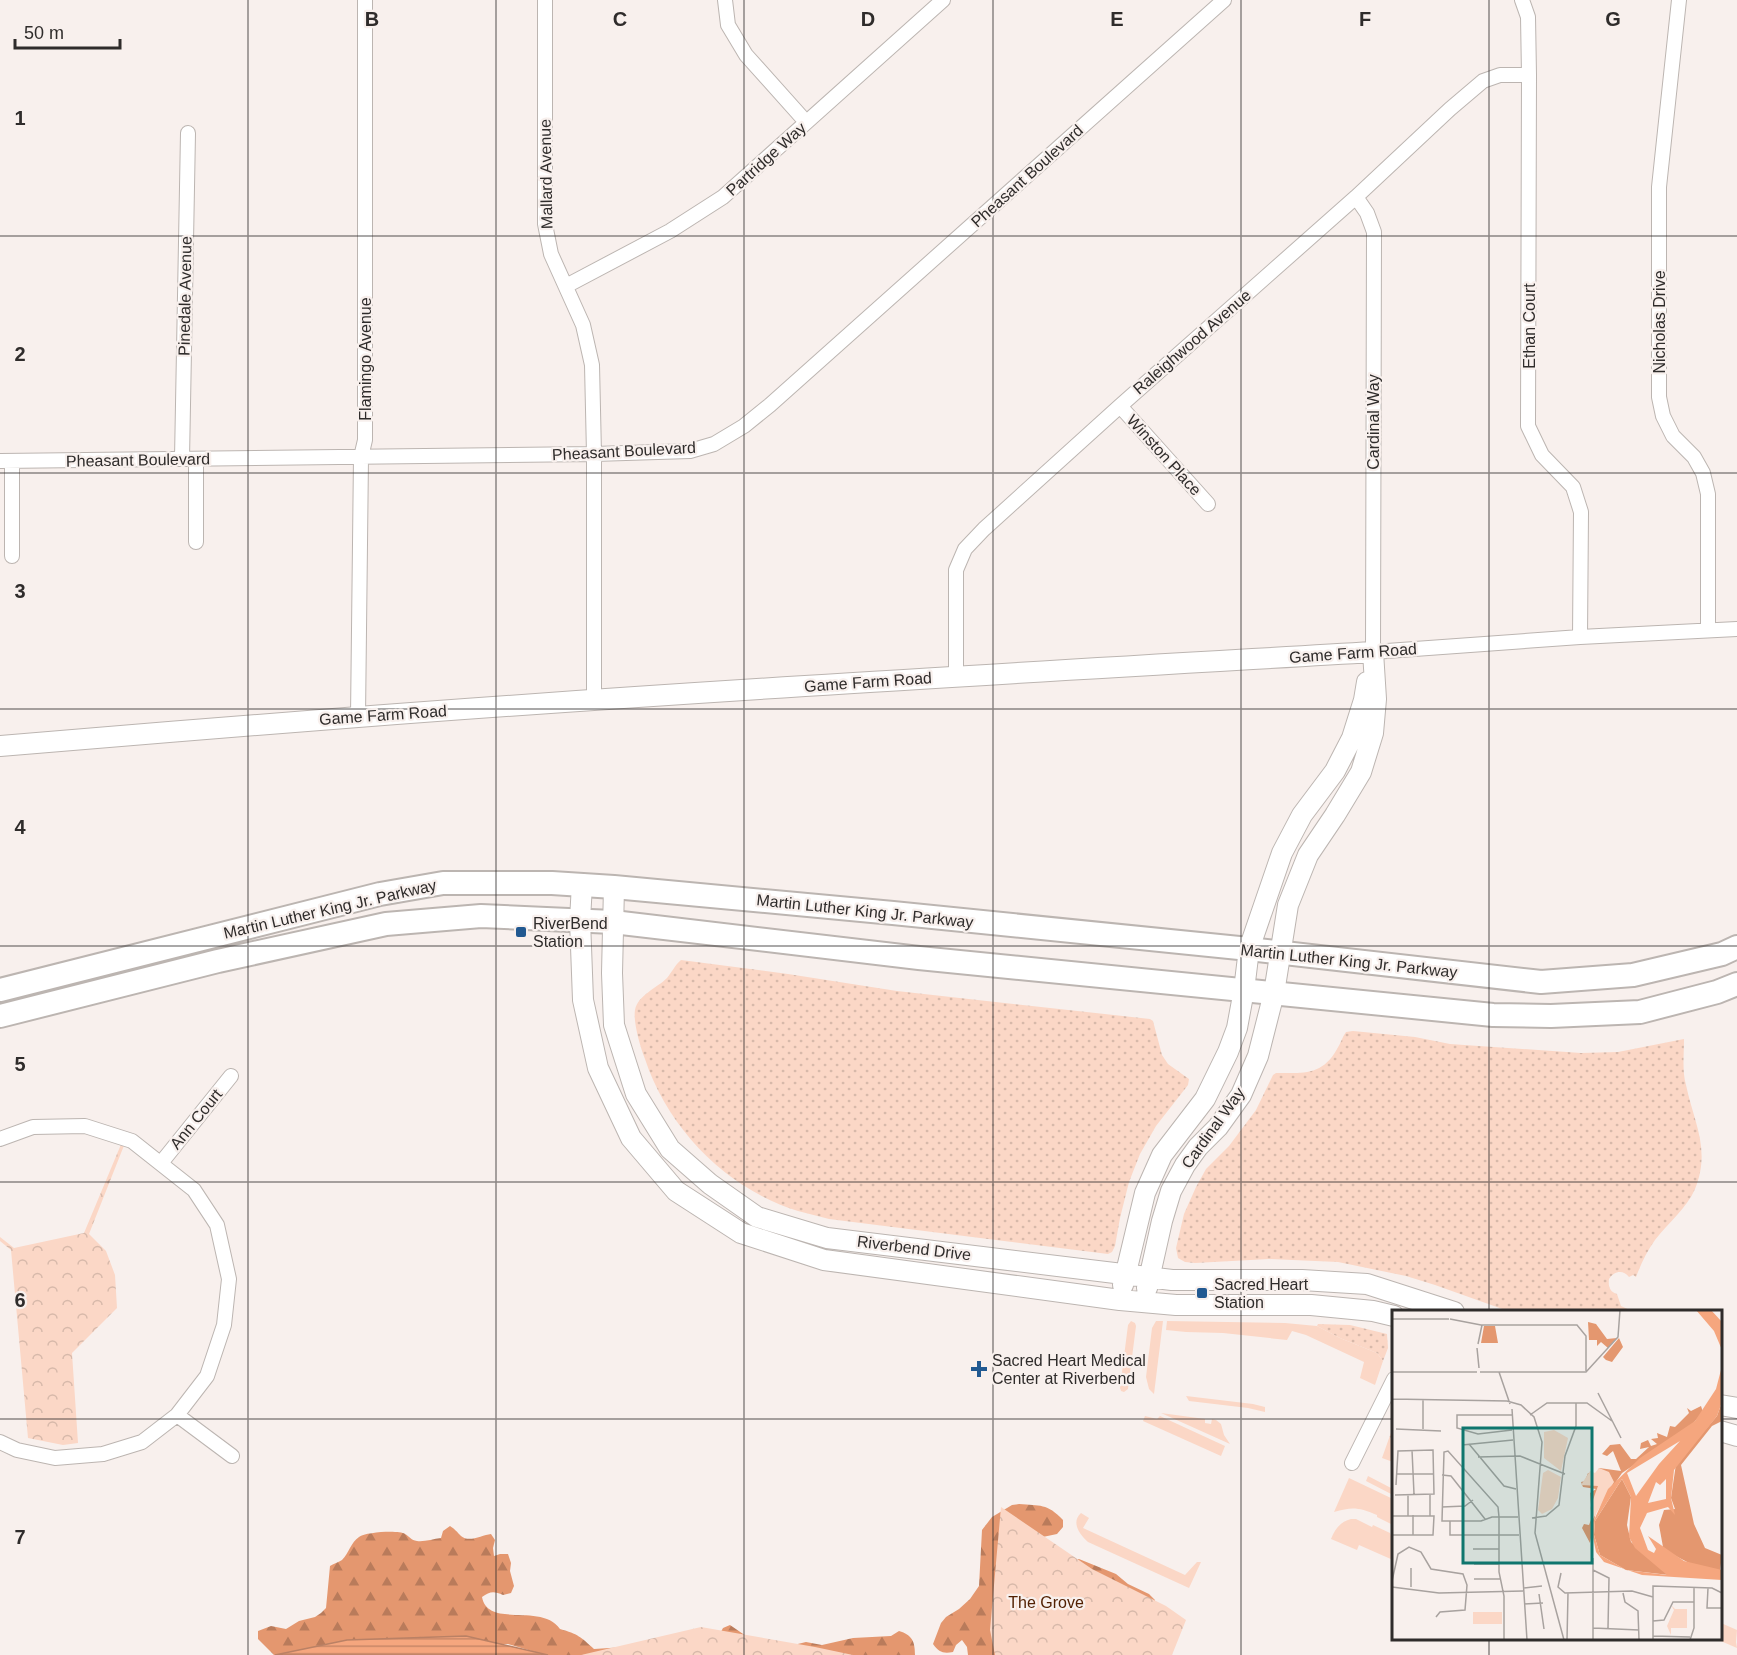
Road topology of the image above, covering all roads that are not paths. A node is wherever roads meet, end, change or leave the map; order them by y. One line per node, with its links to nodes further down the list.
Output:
1 (365, 0): 15 (street, Flamingo Avenue)
2 (544, 0): 12 (street, Mallard Avenue)
3 (725, 0): 9 (street)
4 (944, 0): 9 (street, Partridge Way)
5 (1224, 0): 14 (street, Pheasant Boulevard)
6 (1522, 0): 8 (street, Ethan Court)
7 (1679, 0): 22 (street, Nicholas Drive)
8 (1529, 75): 11 (street, Raleighwood Avenue); 23 (street, Ethan Court)
9 (806, 122): 12 (street, Partridge Way)
10 (188, 133): 16 (street, Pinedale Avenue)
11 (1356, 197): 13 (street, Raleighwood Avenue); 24 (street, Cardinal Way)
12 (566, 286): 14 (street, Mallard Avenue)
13 (1120, 406): 18 (street, Winston Place); 25 (street, Raleighwood Avenue)
14 (594, 454): 15 (street, Pheasant Boulevard); 26 (street, Mallard Avenue)
15 (361, 457): 16 (street, Pheasant Boulevard); 27 (street, Flamingo Avenue)
16 (189, 459): 17 (street, Pheasant Boulevard); 19 (street, Pinedale Avenue)
17 (6, 461): 20 (street)
18 (1208, 504)
19 (196, 542)
20 (12, 556)
21 (1737, 629): 22 (street, Game Farm Road)
22 (1708, 630): 23 (street, Game Farm Road)
23 (1580, 637): 24 (street, Game Farm Road)
24 (1373, 652): 25 (street, Game Farm Road); 34 (street, Cardinal Way); 35 (street, Cardinal Way)
25 (956, 676): 26 (street, Game Farm Road)
26 (594, 700): 27 (street, Game Farm Road)
27 (358, 717): 28 (street, Game Farm Road)
28 (0, 746)
29 (582, 884): 30 (main road, Martin Luther King Jr. Parkway); 31 (street, Riverbend Drive); 37 (main road, Martin Luther King Jr. Parkway)
30 (614, 887): 32 (street, Riverbend Drive); 34 (main road, Martin Luther King Jr. Parkway)
31 (580, 920): 32 (main road, Martin Luther King Jr. Parkway); 40 (main road, Martin Luther King Jr. Parkway); 46 (street, Riverbend Drive)
32 (613, 922): 38 (main road, Martin Luther King Jr. Parkway); 44 (street, Riverbend Drive)
33 (1737, 947): 35 (main road, Martin Luther King Jr. Parkway)
34 (1249, 949): 35 (main road, Martin Luther King Jr. Parkway); 38 (street, Cardinal Way)
35 (1281, 953): 39 (street, Cardinal Way)
36 (1737, 984): 39 (main road, Martin Luther King Jr. Parkway)
37 (0, 990)
38 (1244, 990): 39 (main road, Martin Luther King Jr. Parkway); 44 (street, Cardinal Way)
39 (1274, 993): 45 (street, Cardinal Way)
40 (0, 1016)
41 (231, 1076): 43 (street, Ann Court)
42 (0, 1139): 43 (street)
43 (161, 1163): 54 (street)
44 (1125, 1274): 45 (street, Riverbend Drive); 46 (street, Cardinal Way)
45 (1149, 1277): 47 (street, Cardinal Way); 48 (street, Riverbend Drive)
46 (1120, 1300): 47 (street, Riverbend Drive)
47 (1144, 1302): 50 (street, Riverbend Drive)
48 (1416, 1305): 49 (street, Riverbend Drive)
49 (1448, 1310)
50 (1392, 1316)
51 (1392, 1384): 59 (street)
52 (1722, 1405): 53 (street)
53 (1737, 1408)
54 (177, 1415): 57 (street); 58 (street)
55 (1722, 1432): 56 (street)
56 (1737, 1436)
57 (0, 1442)
58 (231, 1456)
59 (1352, 1462)

